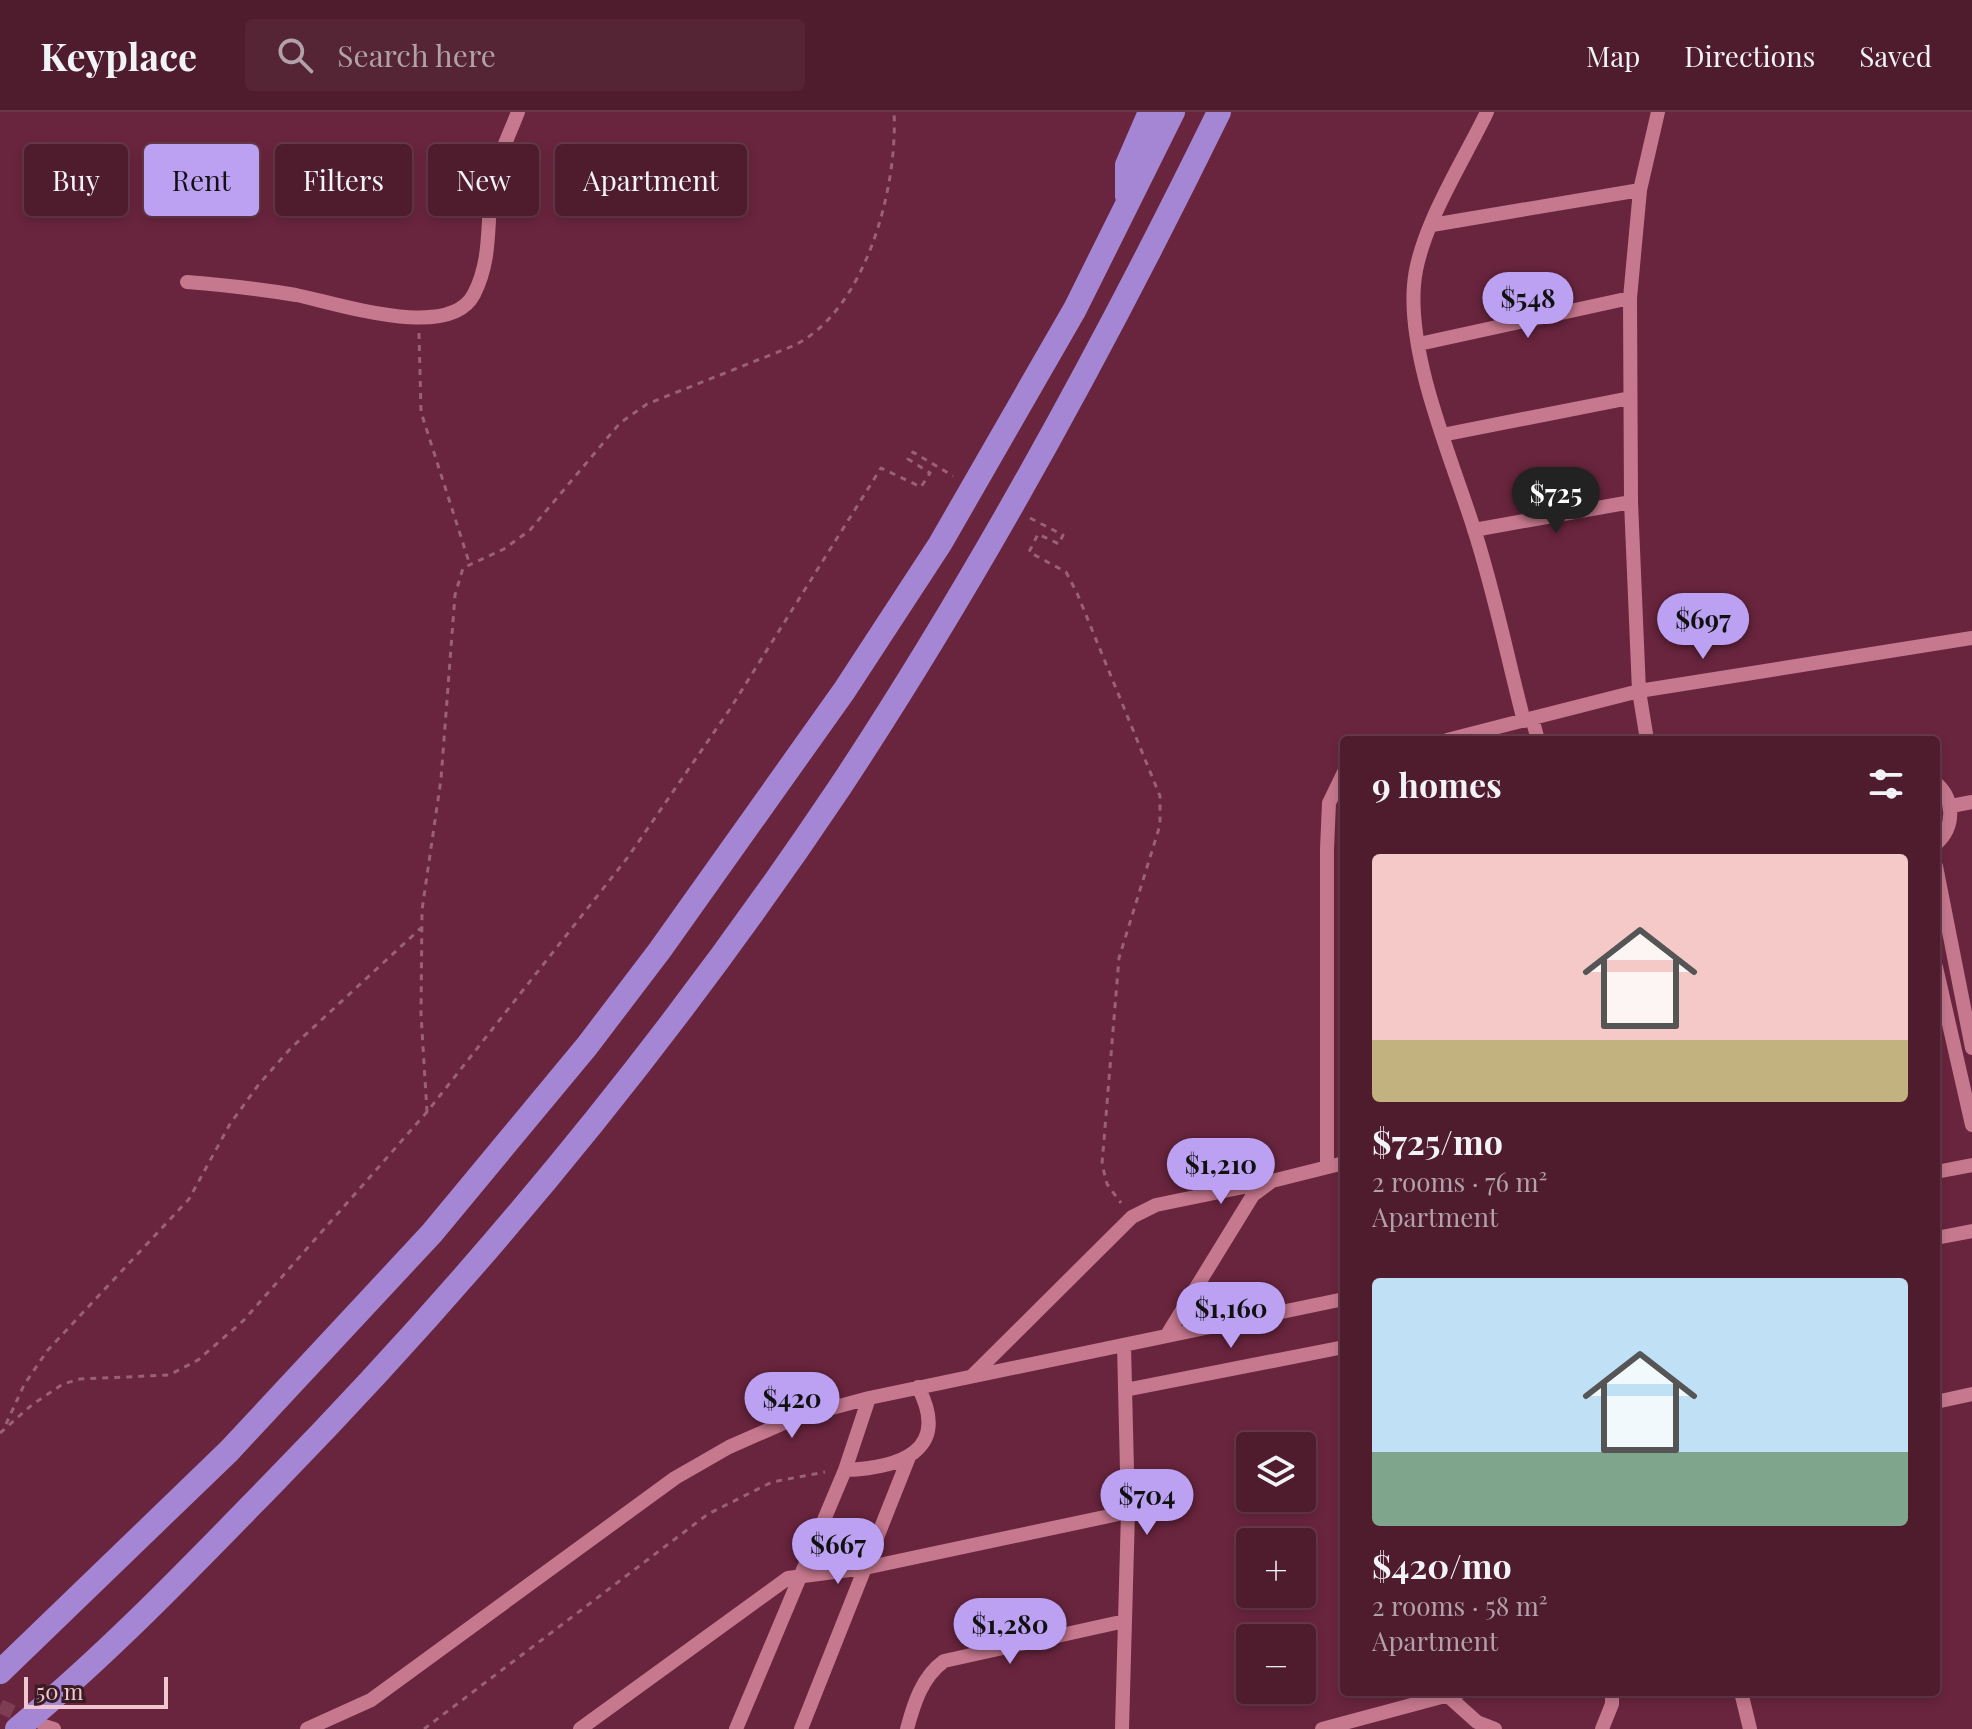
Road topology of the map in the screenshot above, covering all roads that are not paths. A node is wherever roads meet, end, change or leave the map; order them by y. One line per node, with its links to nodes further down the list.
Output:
1 (518, 112): 10 (street)
2 (1150, 112): 8 (highway)
3 (1173, 112): 8 (highway)
4 (1219, 112): 64 (highway)
5 (1487, 112): 9 (street)
6 (1658, 112): 7 (street)
7 (1640, 190): 9 (street); 11 (street)
8 (1128, 201): 58 (highway)
9 (1432, 225): 12 (street)
10 (187, 282)
11 (1630, 298): 12 (street); 13 (street)
12 (1419, 344): 14 (street)
13 (1630, 398): 14 (street); 15 (street)
14 (1442, 435): 16 (street)
15 (1631, 502): 16 (street); 18 (street)
16 (1474, 530): 19 (street)
17 (1972, 638): 18 (street)
18 (1639, 691): 19 (street); 22 (street)
19 (1528, 720): 20 (street); 21 (street)
20 (1463, 736)
21 (1536, 736)
22 (1646, 736)
23 (1340, 780): 29 (street)
24 (1940, 789): 26 (street)
25 (1972, 802): 26 (street)
26 (1951, 806): 27 (street)
27 (1940, 839)
28 (1940, 886): 31 (street)
29 (1337, 939): 37 (street)
30 (1940, 985): 32 (street)
31 (1971, 1041): 32 (street)
32 (1953, 1042): 33 (street); 34 (street)
33 (1940, 1045)
34 (1972, 1125)
35 (1340, 1164): 37 (street)
36 (1972, 1165): 38 (street)
37 (1327, 1166): 39 (street)
38 (1940, 1171)
39 (1272, 1181): 43 (street); 46 (street)
40 (1972, 1231): 41 (street)
41 (1940, 1237)
42 (1340, 1300): 43 (street)
43 (1167, 1335): 44 (street)
44 (1124, 1345): 46 (street); 48 (street)
45 (1340, 1348): 48 (street)
46 (973, 1376): 47 (street)
47 (918, 1387): 50 (street); 52 (street)
48 (1125, 1390): 54 (street)
49 (1972, 1394): 51 (street)
50 (869, 1398): 53 (street); 65 (street)
51 (1940, 1401)
52 (909, 1457): 53 (street); 55 (street)
53 (845, 1470): 56 (street)
54 (1128, 1512): 55 (street); 57 (street)
55 (865, 1568): 56 (street); 68 (street)
56 (800, 1578): 66 (street); 67 (street)
57 (1125, 1621): 69 (street); 70 (street)
58 (0, 1672)
59 (1447, 1696): 63 (street)
60 (1456, 1696): 72 (street)
61 (1612, 1696): 73 (street)
62 (1742, 1696): 74 (street)
63 (1341, 1727): 71 (street)
64 (17, 1729)
65 (307, 1729)
66 (580, 1729)
67 (736, 1729)
68 (801, 1729)
69 (907, 1729)
70 (1122, 1729)
71 (1322, 1729)
72 (1495, 1729)
73 (1602, 1729)
74 (1750, 1729)

